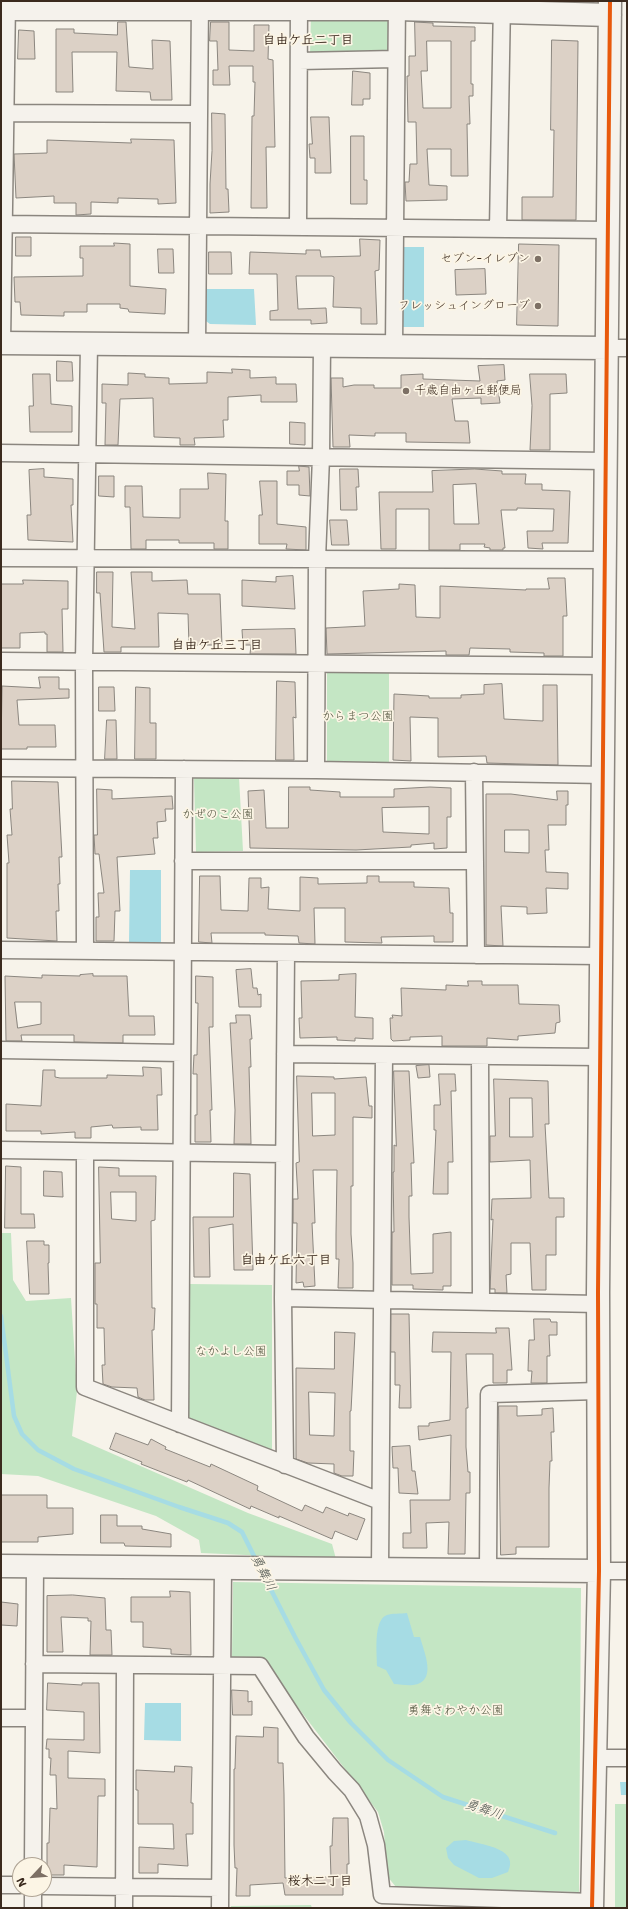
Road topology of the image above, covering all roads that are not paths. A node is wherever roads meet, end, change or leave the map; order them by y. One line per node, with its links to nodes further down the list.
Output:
1 (200, 5): 2 (street); 4 (street); 10 (street)
2 (299, 5): 3 (street); 8 (street)
3 (397, 5): 5 (street); 7 (street)
4 (5, 6): 9 (street)
5 (502, 6): 6 (street); 15 (street)
6 (610, 8): 16 (street)
7 (395, 59): 8 (street); 14 (street)
8 (299, 61): 13 (street)
9 (3, 113): 10 (street); 11 (street)
10 (199, 114): 12 (street)
11 (2, 224): 12 (street); 17 (street)
12 (198, 226): 13 (street); 19 (street)
13 (298, 227): 14 (street)
14 (394, 228): 15 (street); 21 (street)
15 (498, 229): 16 (street)
16 (609, 230): 22 (street)
17 (2, 343): 18 (street)
18 (89, 344): 19 (street); 24 (street)
19 (197, 345): 20 (street)
20 (322, 346): 21 (street); 25 (street)
21 (394, 346): 22 (street)
22 (618, 348): 26 (street)
23 (1, 453): 24 (street)
24 (88, 454): 25 (street); 28 (street)
25 (321, 457): 26 (street); 29 (street)
26 (607, 461): 30 (street)
27 (1, 558): 28 (street)
28 (86, 558): 29 (street); 32 (street)
29 (317, 559): 30 (street); 33 (street)
30 (606, 560): 34 (street)
31 (1, 661): 32 (street)
32 (84, 662): 33 (street); 36 (street)
33 (316, 664): 34 (street); 38 (street)
34 (605, 666): 40 (street)
35 (1, 768): 36 (street)
36 (84, 769): 37 (street); 44 (street)
37 (184, 769): 38 (street); 41 (street)
38 (316, 770): 39 (street)
39 (474, 772): 40 (street); 42 (street)
40 (604, 775): 48 (street)
41 (183, 861): 42 (street); 45 (street)
42 (475, 861): 47 (street)
43 (1, 950): 44 (street)
44 (85, 951): 45 (street)
45 (183, 952): 46 (street); 50 (street)
46 (286, 953): 47 (street); 51 (street)
47 (476, 955): 48 (street)
48 (602, 956): 54 (street)
49 (1, 1050): 50 (street)
50 (182, 1053): 57 (street)
51 (285, 1054): 52 (street); 58 (street)
52 (384, 1055): 53 (street); 60 (street)
53 (480, 1056): 54 (street); 61 (street)
54 (601, 1057): 62 (street)
55 (1, 1150): 56 (street)
56 (85, 1152): 57 (street); 64 (street)
57 (181, 1153): 58 (street); 64 (street)
58 (284, 1154): 59 (street)
59 (283, 1298): 60 (street); 65 (street)
60 (381, 1300): 61 (street); 66 (street)
61 (481, 1301): 62 (street)
62 (598, 1304): 63 (street)
63 (598, 1391): 71 (street); 72 (street)
64 (180, 1424): 65 (street)
65 (284, 1465): 66 (street)
66 (380, 1502): 70 (street)
67 (1, 1566): 68 (street)
68 (35, 1566): 69 (street); 74 (street)
69 (230, 1568): 70 (street); 76 (street)
70 (380, 1568): 71 (street)
71 (488, 1570): 72 (street)
72 (599, 1571): 73 (street); 79 (street)
73 (627, 1571)
74 (34, 1664): 75 (street); 78 (street)
75 (125, 1665): 76 (street); 85 (street)
76 (222, 1665): 86 (street); 88 (street)
77 (1, 1718): 78 (street)
78 (34, 1718): 81 (street)
79 (595, 1758): 80 (street); 88 (street)
80 (627, 1758)
81 (33, 1857)
82 (1, 1885): 83 (street)
83 (12, 1885)
84 (52, 1886): 85 (street)
85 (124, 1888): 86 (street); 90 (street)
86 (220, 1888): 91 (street)
87 (33, 1897): 89 (street)
88 (592, 1905)
89 (33, 1908)
90 (124, 1908)
91 (220, 1908)

